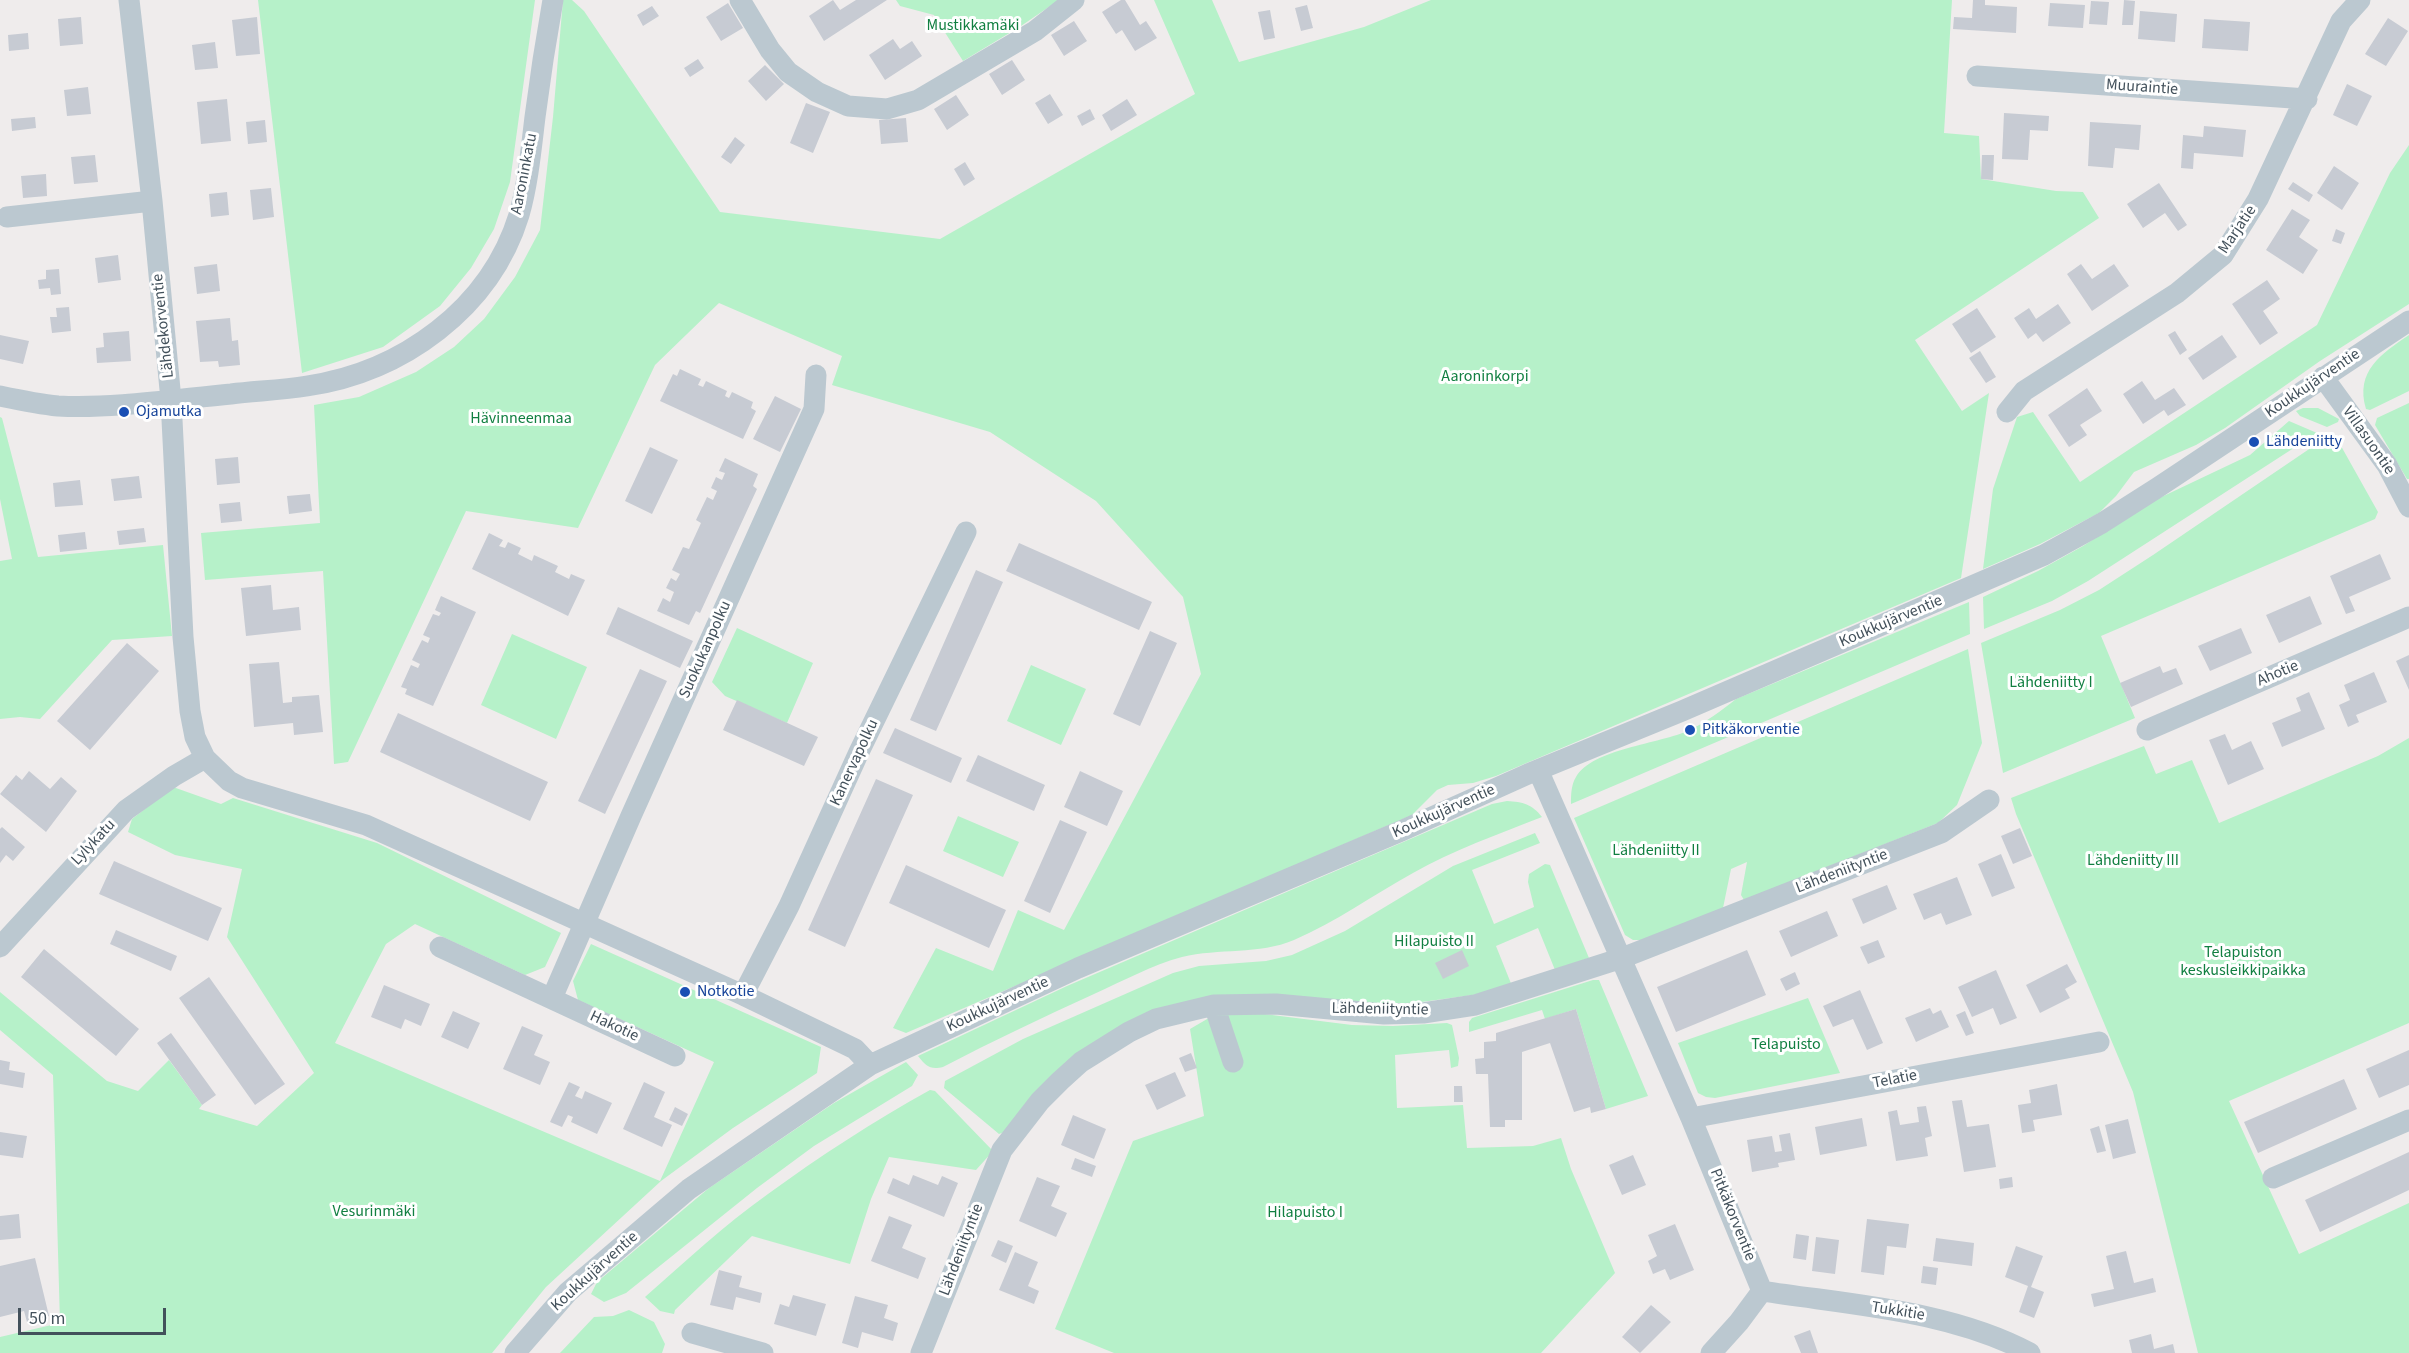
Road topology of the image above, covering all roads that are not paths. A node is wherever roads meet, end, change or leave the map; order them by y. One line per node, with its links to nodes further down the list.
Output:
1 (129, 0): 8 (street, Lähdekorventie)
2 (553, 0): 14 (street, Aaroninkatu)
3 (740, 0): 4 (street)
4 (1074, 0)
5 (2360, 0): 7 (street, Marjatie)
6 (1977, 76): 7 (street, Muuraintie)
7 (2307, 99): 15 (street, Marjatie)
8 (152, 201): 9 (street); 14 (street, Lähdekorventie)
9 (7, 217)
10 (2409, 321): 12 (street, Koukkujärventie)
11 (816, 375): 23 (street, Suokukanpolku)
12 (2323, 377): 16 (street, Villasuontie); 21 (street, Koukkujärventie)
13 (0, 396): 14 (street)
14 (171, 400): 20 (street, Lähdekorventie)
15 (2007, 412)
16 (2409, 507)
17 (966, 531): 27 (street, Kanervapolku)
18 (2409, 617): 19 (street, Ahotie)
19 (2146, 730)
20 (205, 758): 23 (street); 24 (street, Lylykatu)
21 (1538, 770): 26 (street, Pitkäkorventie); 33 (street, Koukkujärventie)
22 (1989, 801): 26 (street, Lähdeniityntie)
23 (584, 922): 27 (street); 28 (street)
24 (0, 947)
25 (440, 947): 28 (street, Hakotie)
26 (1622, 958): 29 (street, Lähdeniityntie); 34 (street, Pitkäkorventie)
27 (743, 995): 33 (street)
28 (552, 998): 31 (street, Hakotie)
29 (1214, 1005): 32 (street); 41 (street, Lähdeniityntie)
30 (2099, 1042): 34 (street, Telatie)
31 (675, 1056)
32 (1233, 1062)
33 (870, 1065): 39 (street, Koukkujärventie)
34 (1691, 1118): 37 (street, Pitkäkorventie)
35 (2409, 1120): 36 (street)
36 (2273, 1178)
37 (1762, 1291): 42 (street); 43 (street, Tukkitie)
38 (692, 1333): 40 (street)
39 (515, 1353)
40 (763, 1353)
41 (921, 1353)
42 (1711, 1353)
43 (2030, 1353)

